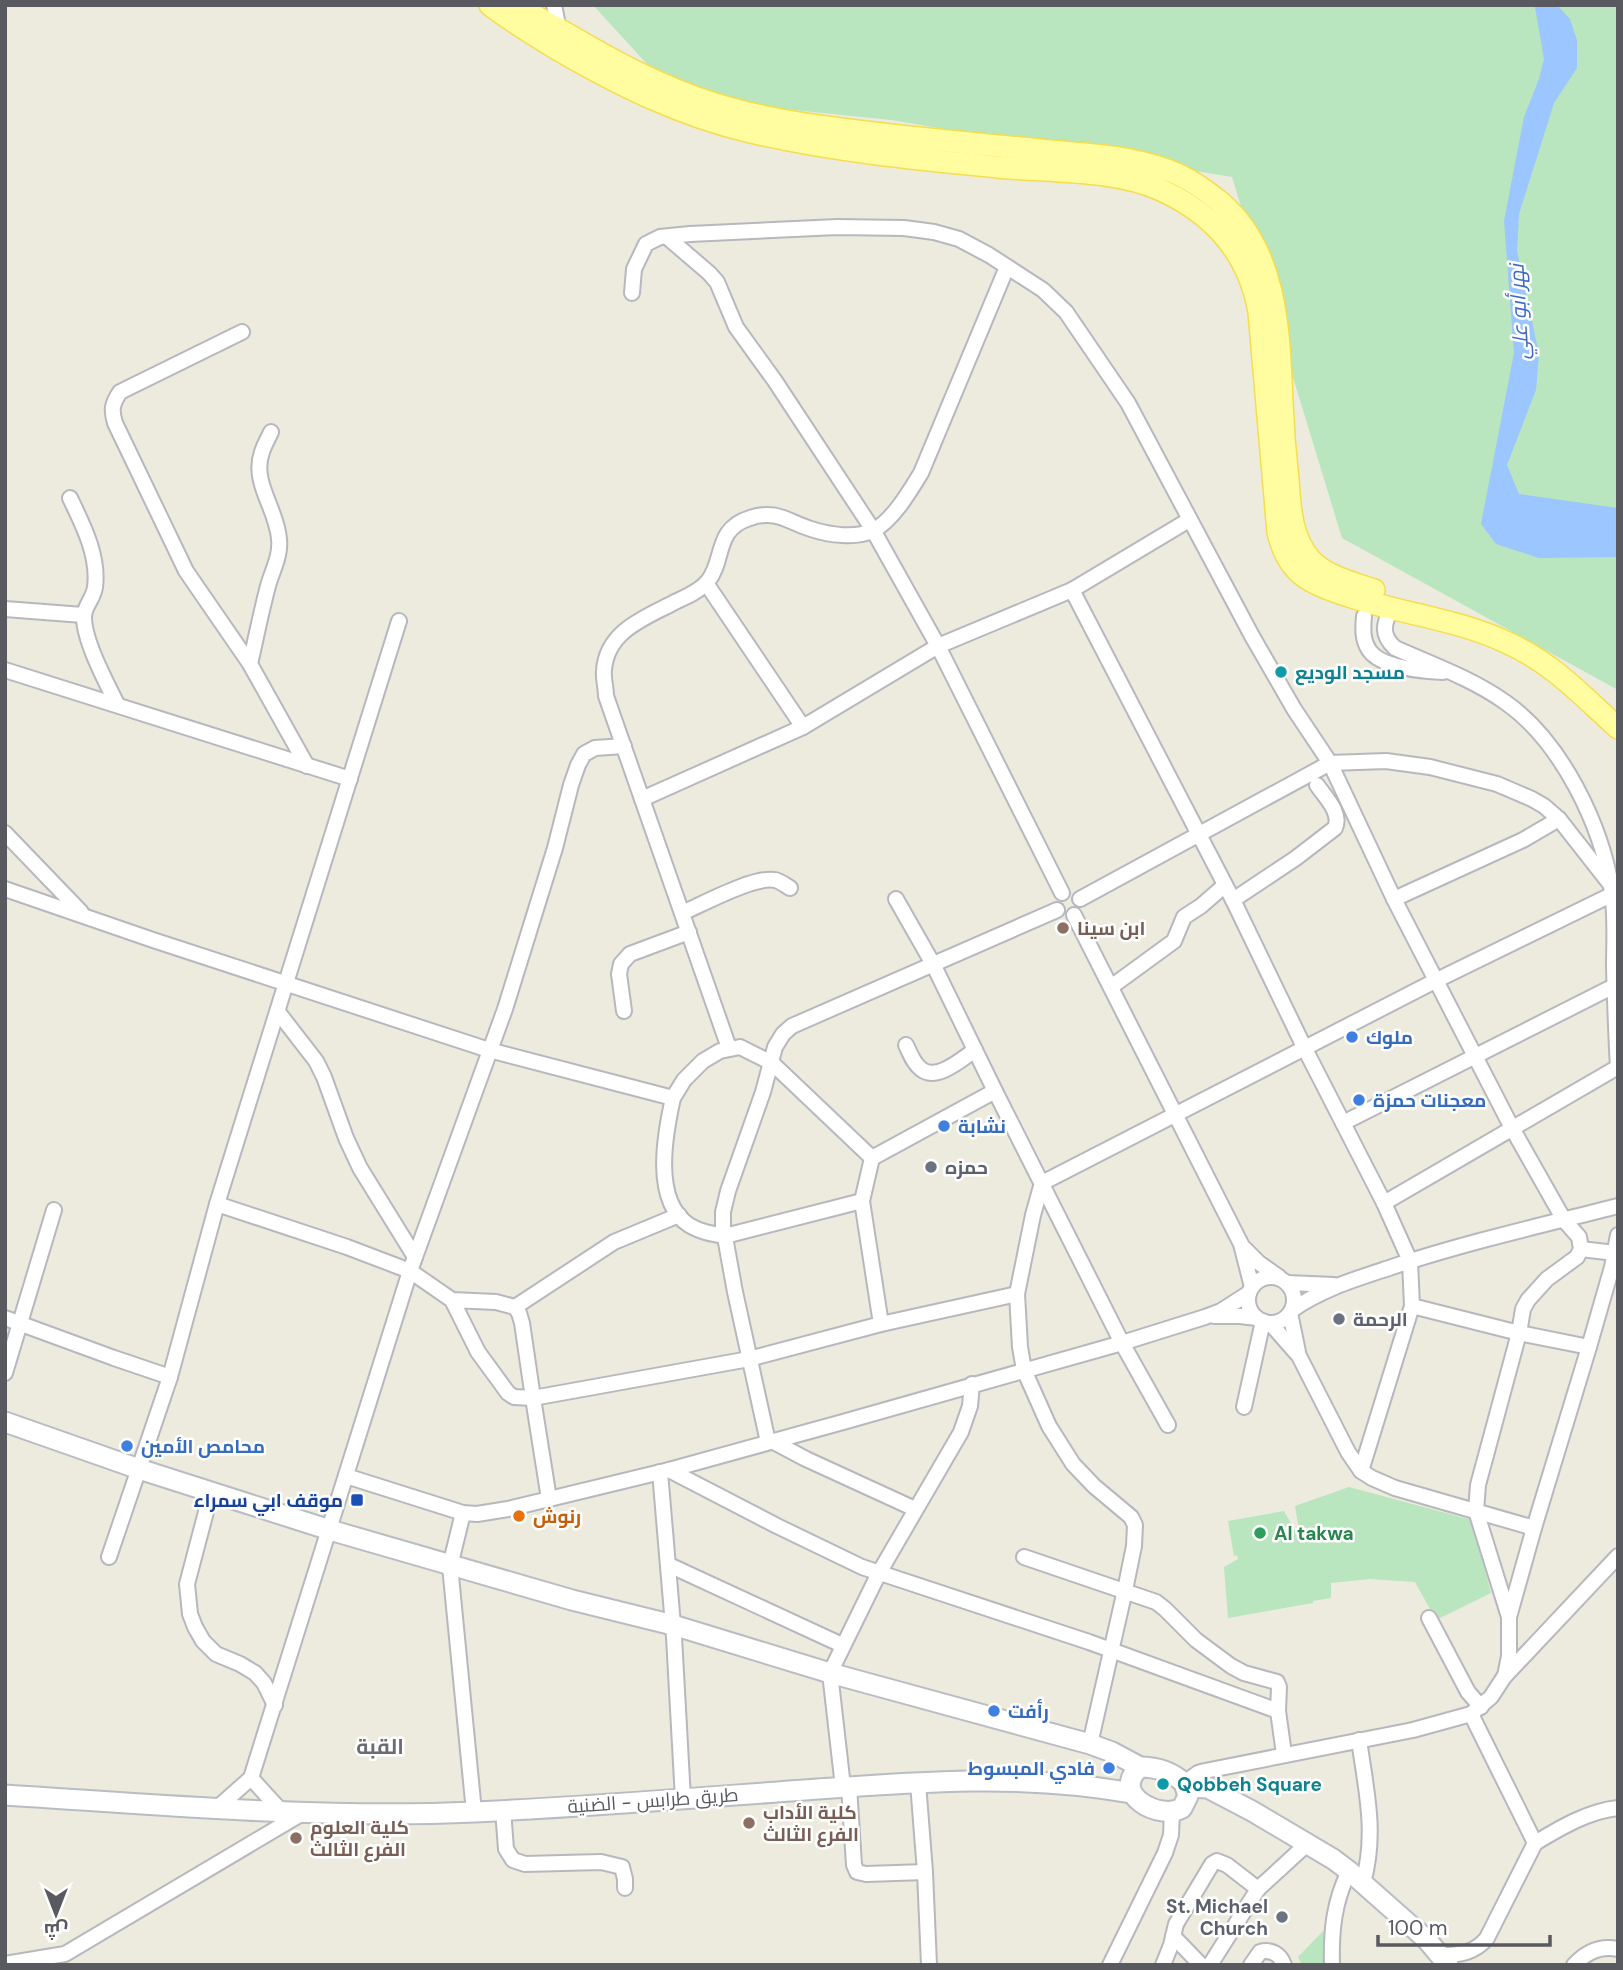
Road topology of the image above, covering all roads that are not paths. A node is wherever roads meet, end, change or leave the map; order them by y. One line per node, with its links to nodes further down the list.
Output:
1 (490, 5): 4 (main road)
2 (517, 5): 4 (main road)
3 (554, 5): 5 (street)
4 (531, 23): 5 (main road); 6 (main road)
5 (559, 30): 6 (main road)
6 (878, 143): 7 (main road)
7 (1078, 163): 18 (main road); 28 (main road)
8 (667, 237): 9 (street); 10 (street); 15 (street)
9 (1007, 267): 14 (street); 15 (street)
10 (632, 293)
11 (242, 332): 24 (street)
12 (271, 432): 24 (street)
13 (70, 498): 20 (street)
14 (1189, 520): 17 (street); 32 (street)
15 (873, 530): 16 (street); 23 (street)
16 (706, 583): 29 (street); 31 (street)
17 (1072, 590): 23 (street); 39 (street)
18 (1392, 608): 26 (street); 30 (main road)
19 (5, 609): 20 (street)
20 (83, 615): 27 (street)
21 (1364, 616): 26 (street)
22 (399, 621): 34 (street)
23 (937, 646): 29 (street); 44 (street)
24 (250, 664): 33 (street)
25 (5, 670): 27 (street)
26 (1455, 673): 43 (street)
27 (117, 704): 33 (street)
28 (1618, 712)
29 (803, 727): 36 (street)
30 (1618, 728)
31 (624, 746): 36 (street); 64 (street)
32 (1330, 763): 37 (street); 39 (street); 47 (street)
33 (307, 765): 34 (street)
34 (350, 779): 56 (street)
35 (1317, 785): 48 (street)
36 (642, 799): 50 (street)
37 (1559, 819): 43 (street); 47 (street)
38 (5, 833): 52 (street)
39 (1199, 836): 40 (street); 46 (street)
40 (1225, 885): 48 (street); 58 (street)
41 (790, 888): 50 (street)
42 (5, 889): 52 (street)
43 (1611, 889): 55 (street); 57 (street)
44 (1062, 893): 46 (street); 49 (street)
45 (896, 899): 54 (street)
46 (1080, 899): 51 (street)
47 (1394, 899): 55 (street)
48 (1233, 900): 63 (street)
49 (1057, 911): 51 (street); 54 (street)
50 (682, 913): 53 (street)
51 (1074, 915): 58 (street)
52 (87, 918): 56 (street)
53 (689, 932): 59 (street); 62 (street)
54 (933, 964): 65 (street); 67 (street)
55 (1435, 981): 63 (street); 66 (street)
56 (287, 983): 60 (street); 64 (street)
57 (1614, 986): 66 (street); 68 (street)
58 (1111, 987): 71 (street)
59 (624, 1011)
60 (278, 1012): 78 (street); 89 (street)
61 (906, 1045): 65 (street)
62 (729, 1048): 67 (street); 70 (street)
63 (1305, 1049): 71 (street); 72 (street)
64 (489, 1050): 70 (street); 89 (street)
65 (975, 1050): 69 (street)
66 (1475, 1056): 72 (street); 73 (street)
67 (772, 1063): 74 (street); 84 (street)
68 (1618, 1068): 73 (street)
69 (995, 1091): 74 (street); 75 (street)
70 (673, 1098): 81 (street)
71 (1176, 1115): 75 (street); 85 (street)
72 (1343, 1123): 77 (street)
73 (1512, 1128): 77 (street); 82 (street)
74 (872, 1158): 76 (street)
75 (1042, 1183): 93 (street); 104 (street)
76 (862, 1201): 84 (street); 102 (street)
77 (1384, 1203): 88 (street)
78 (217, 1205): 89 (street); 110 (street)
79 (1618, 1206): 82 (street)
80 (54, 1210): 101 (street)
81 (679, 1214): 84 (street); 96 (street)
82 (1564, 1220): 86 (street); 88 (street)
83 (1618, 1235): 87 (street)
84 (725, 1236): 107 (street)
85 (1241, 1244): 90 (street); 92 (street)
86 (1581, 1249): 87 (street); 103 (street)
87 (1615, 1253): 105 (street)
88 (1410, 1261): 91 (street); 95 (street)
89 (412, 1264): 94 (street); 120 (street)
90 (1284, 1281): 91 (street); 92 (street); 97 (street)
91 (1339, 1285): 97 (street)
92 (1250, 1290): 98 (street); 100 (street)
93 (1017, 1294): 102 (street); 108 (street)
94 (452, 1300): 96 (street); 112 (street)
95 (1412, 1306): 103 (street); 119 (street)
96 (515, 1307): 112 (street)
97 (1291, 1311): 100 (street); 106 (street)
98 (1205, 1317): 100 (street); 104 (street)
99 (5, 1318): 101 (street)
100 (1263, 1320): 106 (street); 113 (street)
101 (21, 1323): 109 (street); 110 (street)
102 (881, 1324): 107 (street)
103 (1519, 1333): 105 (street); 124 (street)
104 (1122, 1343): 108 (street); 115 (street)
105 (1589, 1347): 126 (street)
106 (1299, 1356): 119 (street)
107 (749, 1359): 112 (street); 116 (street)
108 (1024, 1370): 111 (street); 134 (street)
109 (5, 1374)
110 (170, 1377): 117 (street)
111 (972, 1384): 116 (street); 123 (street)
112 (533, 1398): 122 (street)
113 (1244, 1407)
114 (5, 1422): 117 (main road)
115 (1168, 1424)
116 (770, 1442): 118 (street); 123 (street)
117 (139, 1469): 121 (main road); 130 (street)
118 (665, 1471): 122 (street); 131 (street); 133 (street)
119 (1361, 1471): 124 (street)
120 (346, 1476): 125 (street); 127 (street)
121 (211, 1493): 127 (main road); 142 (street)
122 (549, 1499): 125 (street)
123 (915, 1509): 133 (street)
124 (1476, 1511): 126 (street); 135 (street)
125 (463, 1513): 132 (street)
126 (1534, 1528): 135 (street)
127 (330, 1530): 132 (main road); 142 (street)
128 (1618, 1556): 141 (street)
129 (1024, 1557): 134 (street)
130 (109, 1558)
131 (669, 1565): 137 (street); 138 (street)
132 (450, 1566): 137 (main road); 159 (street)
133 (878, 1573): 138 (street); 139 (street)
134 (1125, 1590): 139 (street); 144 (street)
135 (1510, 1616): 141 (street)
136 (1429, 1618): 143 (street)
137 (673, 1625): 140 (main road); 155 (street)
138 (842, 1645): 140 (street)
139 (1111, 1651): 144 (street); 146 (street)
140 (830, 1672): 146 (main road); 152 (street)
141 (1504, 1677): 143 (street)
142 (275, 1705): 149 (street)
143 (1476, 1710): 145 (street); 162 (street)
144 (1278, 1711): 147 (street)
145 (1359, 1740): 147 (street); 165 (street)
146 (1090, 1744): 148 (main road)
147 (1284, 1754): 151 (street)
148 (1140, 1767): 151 (main road); 153 (main road)
149 (251, 1778): 157 (street); 161 (street)
150 (918, 1783): 152 (main road, طريق طرابس - الضنية); 153 (main road, طريق طرابس - الضنية); 164 (street)
151 (1185, 1785): 160 (main road); 163 (main road)
152 (846, 1787): 155 (main road, طريق طرابس - الضنية); 164 (street)
153 (1131, 1793): 160 (main road)
154 (5, 1796): 157 (main road, طريق طرابس - الضنية)
155 (683, 1799): 158 (main road, طريق طرابس - الضنية)
156 (1618, 1808): 162 (street)
157 (216, 1810): 161 (main road, طريق طرابس - الضنية)
158 (503, 1810): 159 (main road, طريق طرابس - الضنية); 166 (street)
159 (474, 1812): 161 (main road, طريق طرابس - الضنية)
160 (1172, 1812): 174 (street)
161 (291, 1813): 170 (street)
162 (1535, 1843): 171 (street)
163 (1307, 1844): 165 (main road); 167 (street)
164 (925, 1872): 173 (street)
165 (1356, 1877): 171 (main road); 180 (street)
166 (625, 1888)
167 (1258, 1889): 168 (street); 177 (street)
168 (1173, 1936): 175 (street); 176 (street)
169 (1618, 1949): 181 (street)
170 (66, 1959): 172 (street)
171 (1444, 1960)
172 (5, 1964)
173 (929, 1965)
174 (1110, 1965)
175 (1163, 1965)
176 (1201, 1965)
177 (1210, 1965)
178 (1251, 1965): 179 (street)
179 (1284, 1965)
180 (1332, 1965)
181 (1574, 1965)

